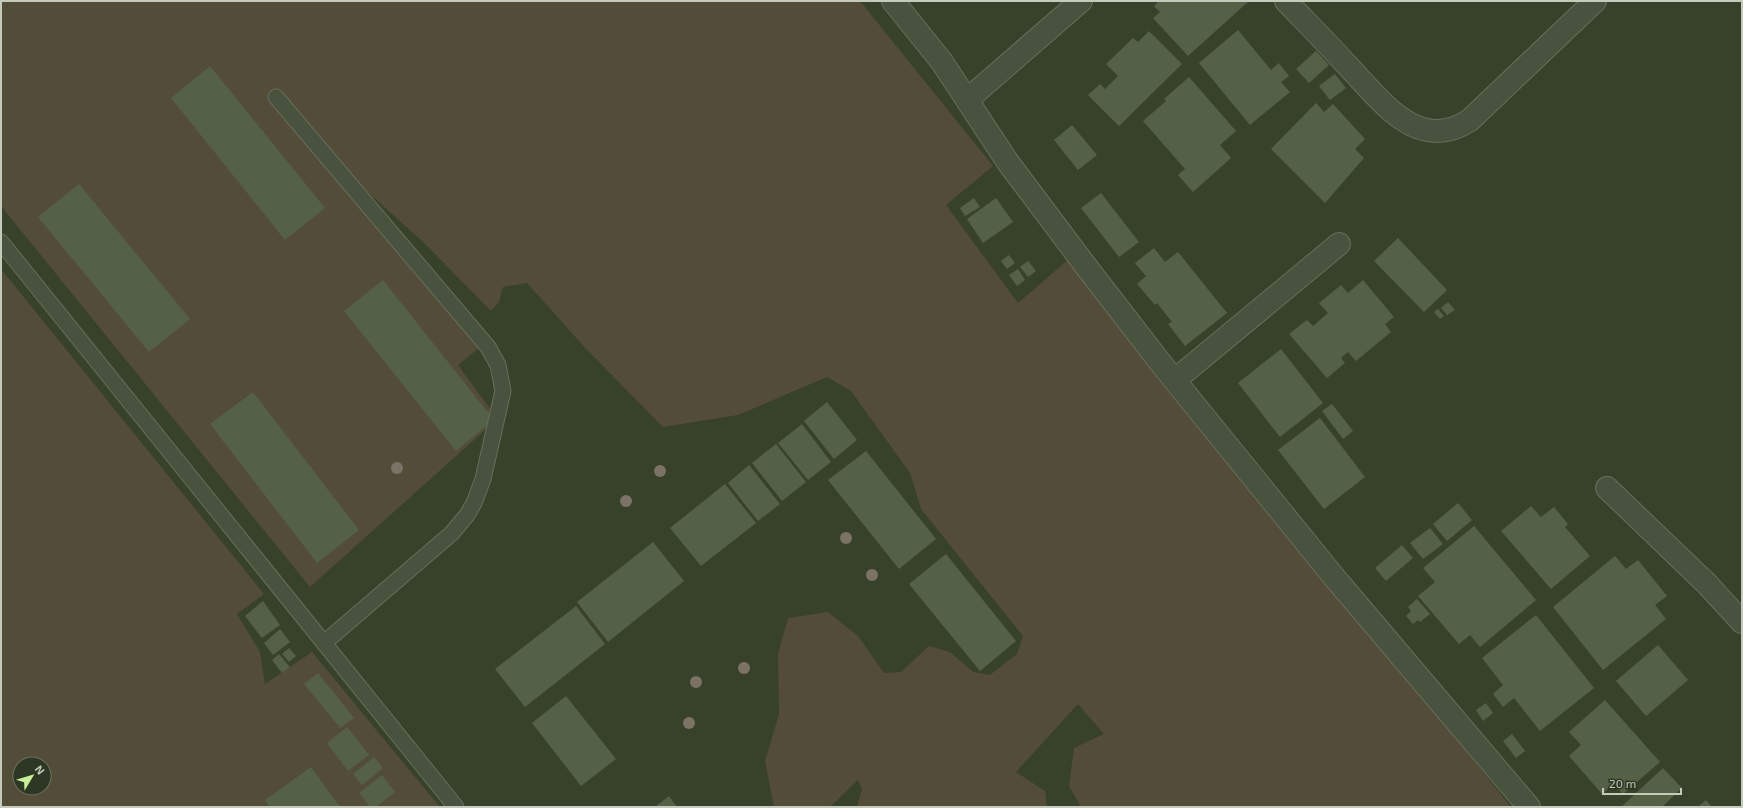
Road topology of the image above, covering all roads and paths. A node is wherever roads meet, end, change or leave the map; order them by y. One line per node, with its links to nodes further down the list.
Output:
1 (893, 1): 6 (street)
2 (1081, 1): 6 (street)
3 (1286, 1): 4 (street)
4 (1595, 1)
5 (276, 97): 12 (lane)
6 (967, 100): 9 (street)
7 (1, 242): 12 (lane)
8 (1339, 244): 9 (street)
9 (1175, 380): 14 (street)
10 (1607, 488): 11 (street)
11 (1742, 622)
12 (324, 643): 13 (lane)
13 (456, 807)
14 (1529, 807)

